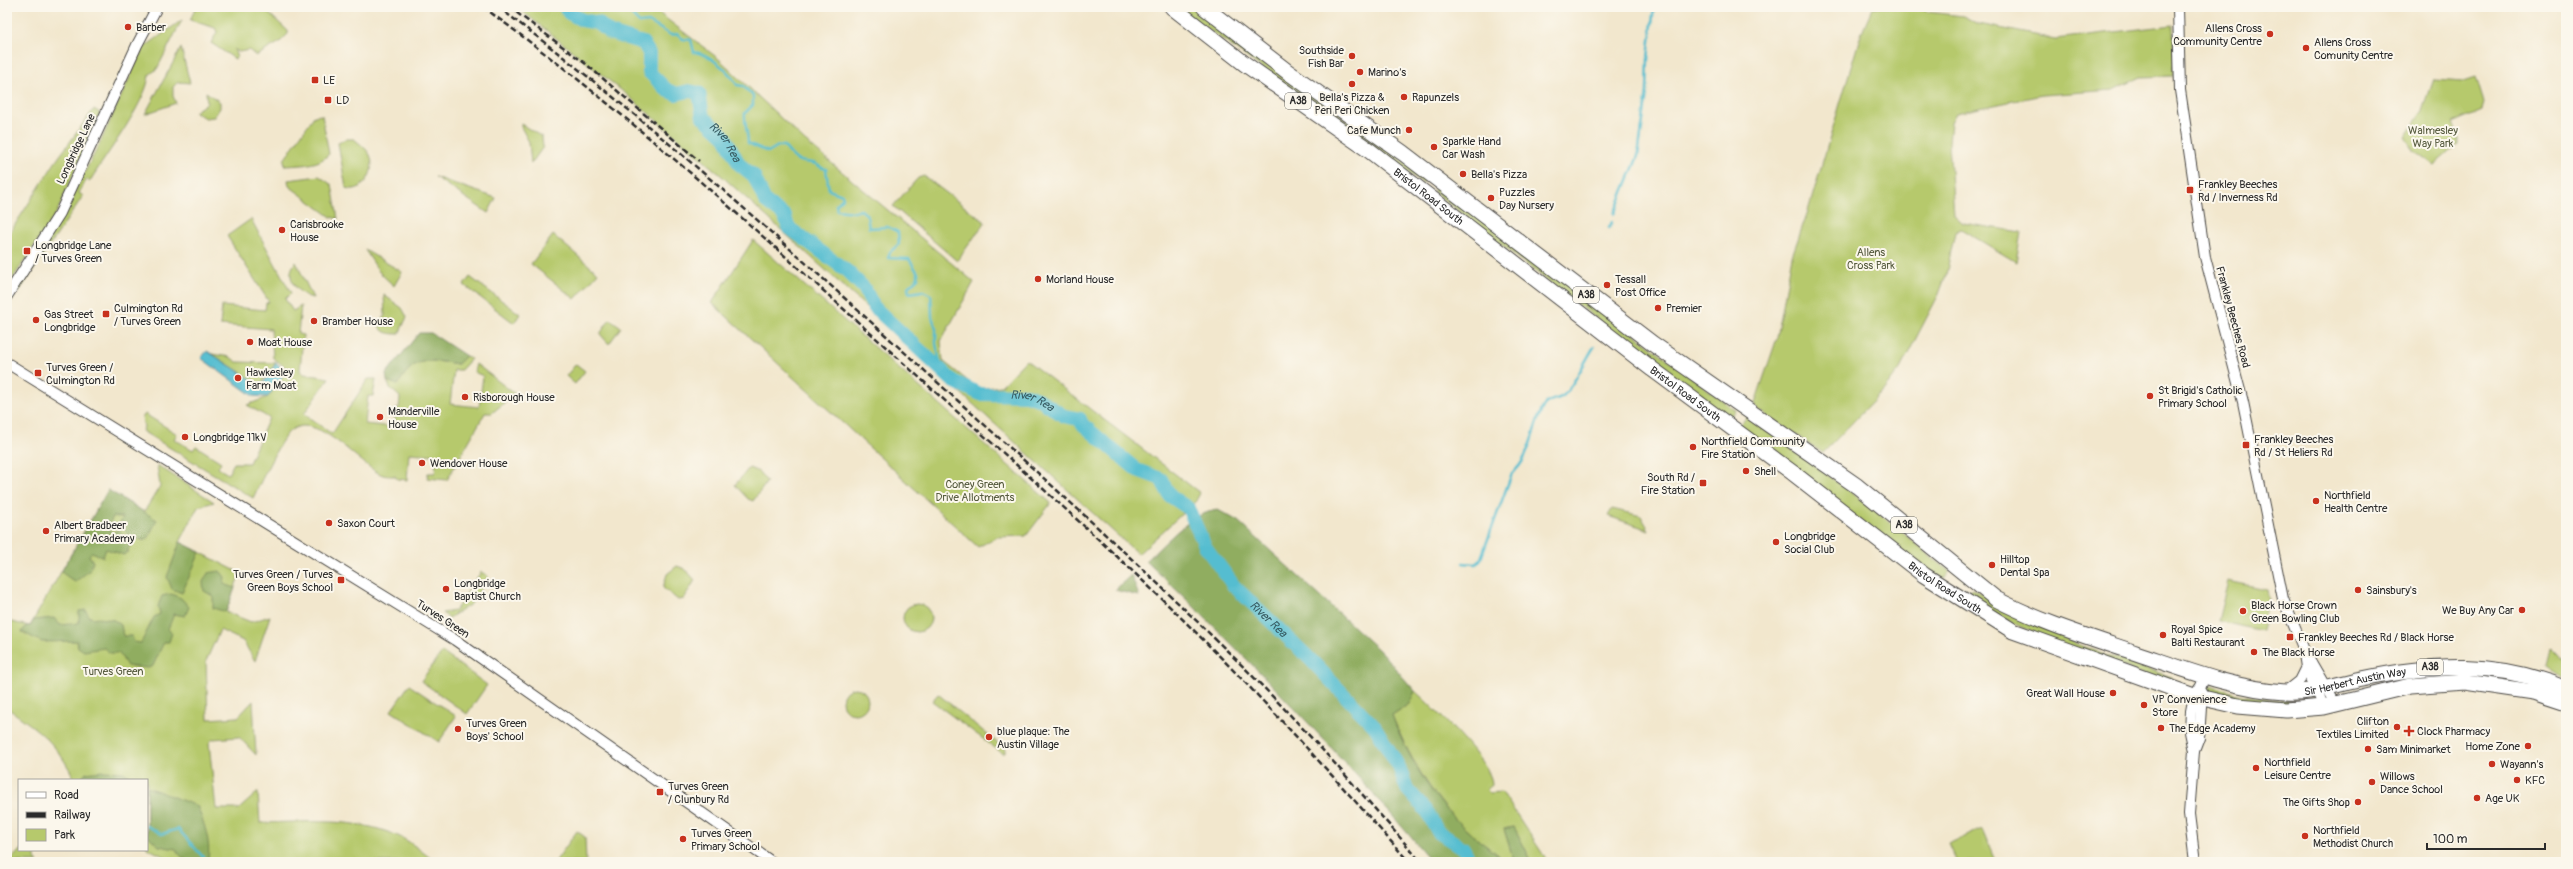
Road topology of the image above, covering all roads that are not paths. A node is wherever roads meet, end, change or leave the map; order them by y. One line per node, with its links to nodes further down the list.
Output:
1 (157, 7): 7 (street, Longbridge Lane)
2 (1172, 7): 6 (highway, Bristol Road South / A38)
3 (1204, 7): 5 (highway, Bristol Road South / A38)
4 (2178, 7): 15 (street, Frankley Beeches Road)
5 (1434, 177): 6 (highway); 9 (highway, Bristol Road South / A38)
6 (1424, 192): 10 (highway, Bristol Road South / A38)
7 (7, 296)
8 (7, 363): 26 (street, Turves Green)
9 (1743, 407): 10 (highway); 11 (highway, Bristol Road South / A38)
10 (1730, 427): 13 (highway, Bristol Road South / A38)
11 (1954, 565): 12 (highway, Bristol Road South / A38); 13 (highway)
12 (1971, 581): 14 (highway); 19 (highway, Bristol Road South / A38)
13 (1940, 587): 14 (highway, Bristol Road South / A38)
14 (1960, 599): 19 (highway, Bristol Road South / A38)
15 (2304, 650): 16 (street, Frankley Beeches Road); 18 (street, Frankley Beeches Road)
16 (2306, 667): 18 (street, Frankley Beeches Road); 21 (street)
17 (2528, 681): 18 (highway, Sir Herbert Austin Way / A38); 20 (highway, Sir Herbert Austin Way / A38); 22 (highway); 23 (highway, Sir Herbert Austin Way / A38); 24 (highway, Sir Herbert Austin Way / A38)
18 (2321, 688): 21 (highway, Sir Herbert Austin Way / A38); 24 (street, Frankley Beeches Road)
19 (2201, 689): 21 (highway, Bristol Road South / A38); 25 (highway, Bristol Road South / A38); 27 (street)
20 (2566, 689)
21 (2285, 692)
22 (2566, 699)
23 (2566, 703)
24 (2330, 706): 25 (highway, Sir Herbert Austin Way / A38)
25 (2286, 710)
26 (772, 862)
27 (2195, 862)

